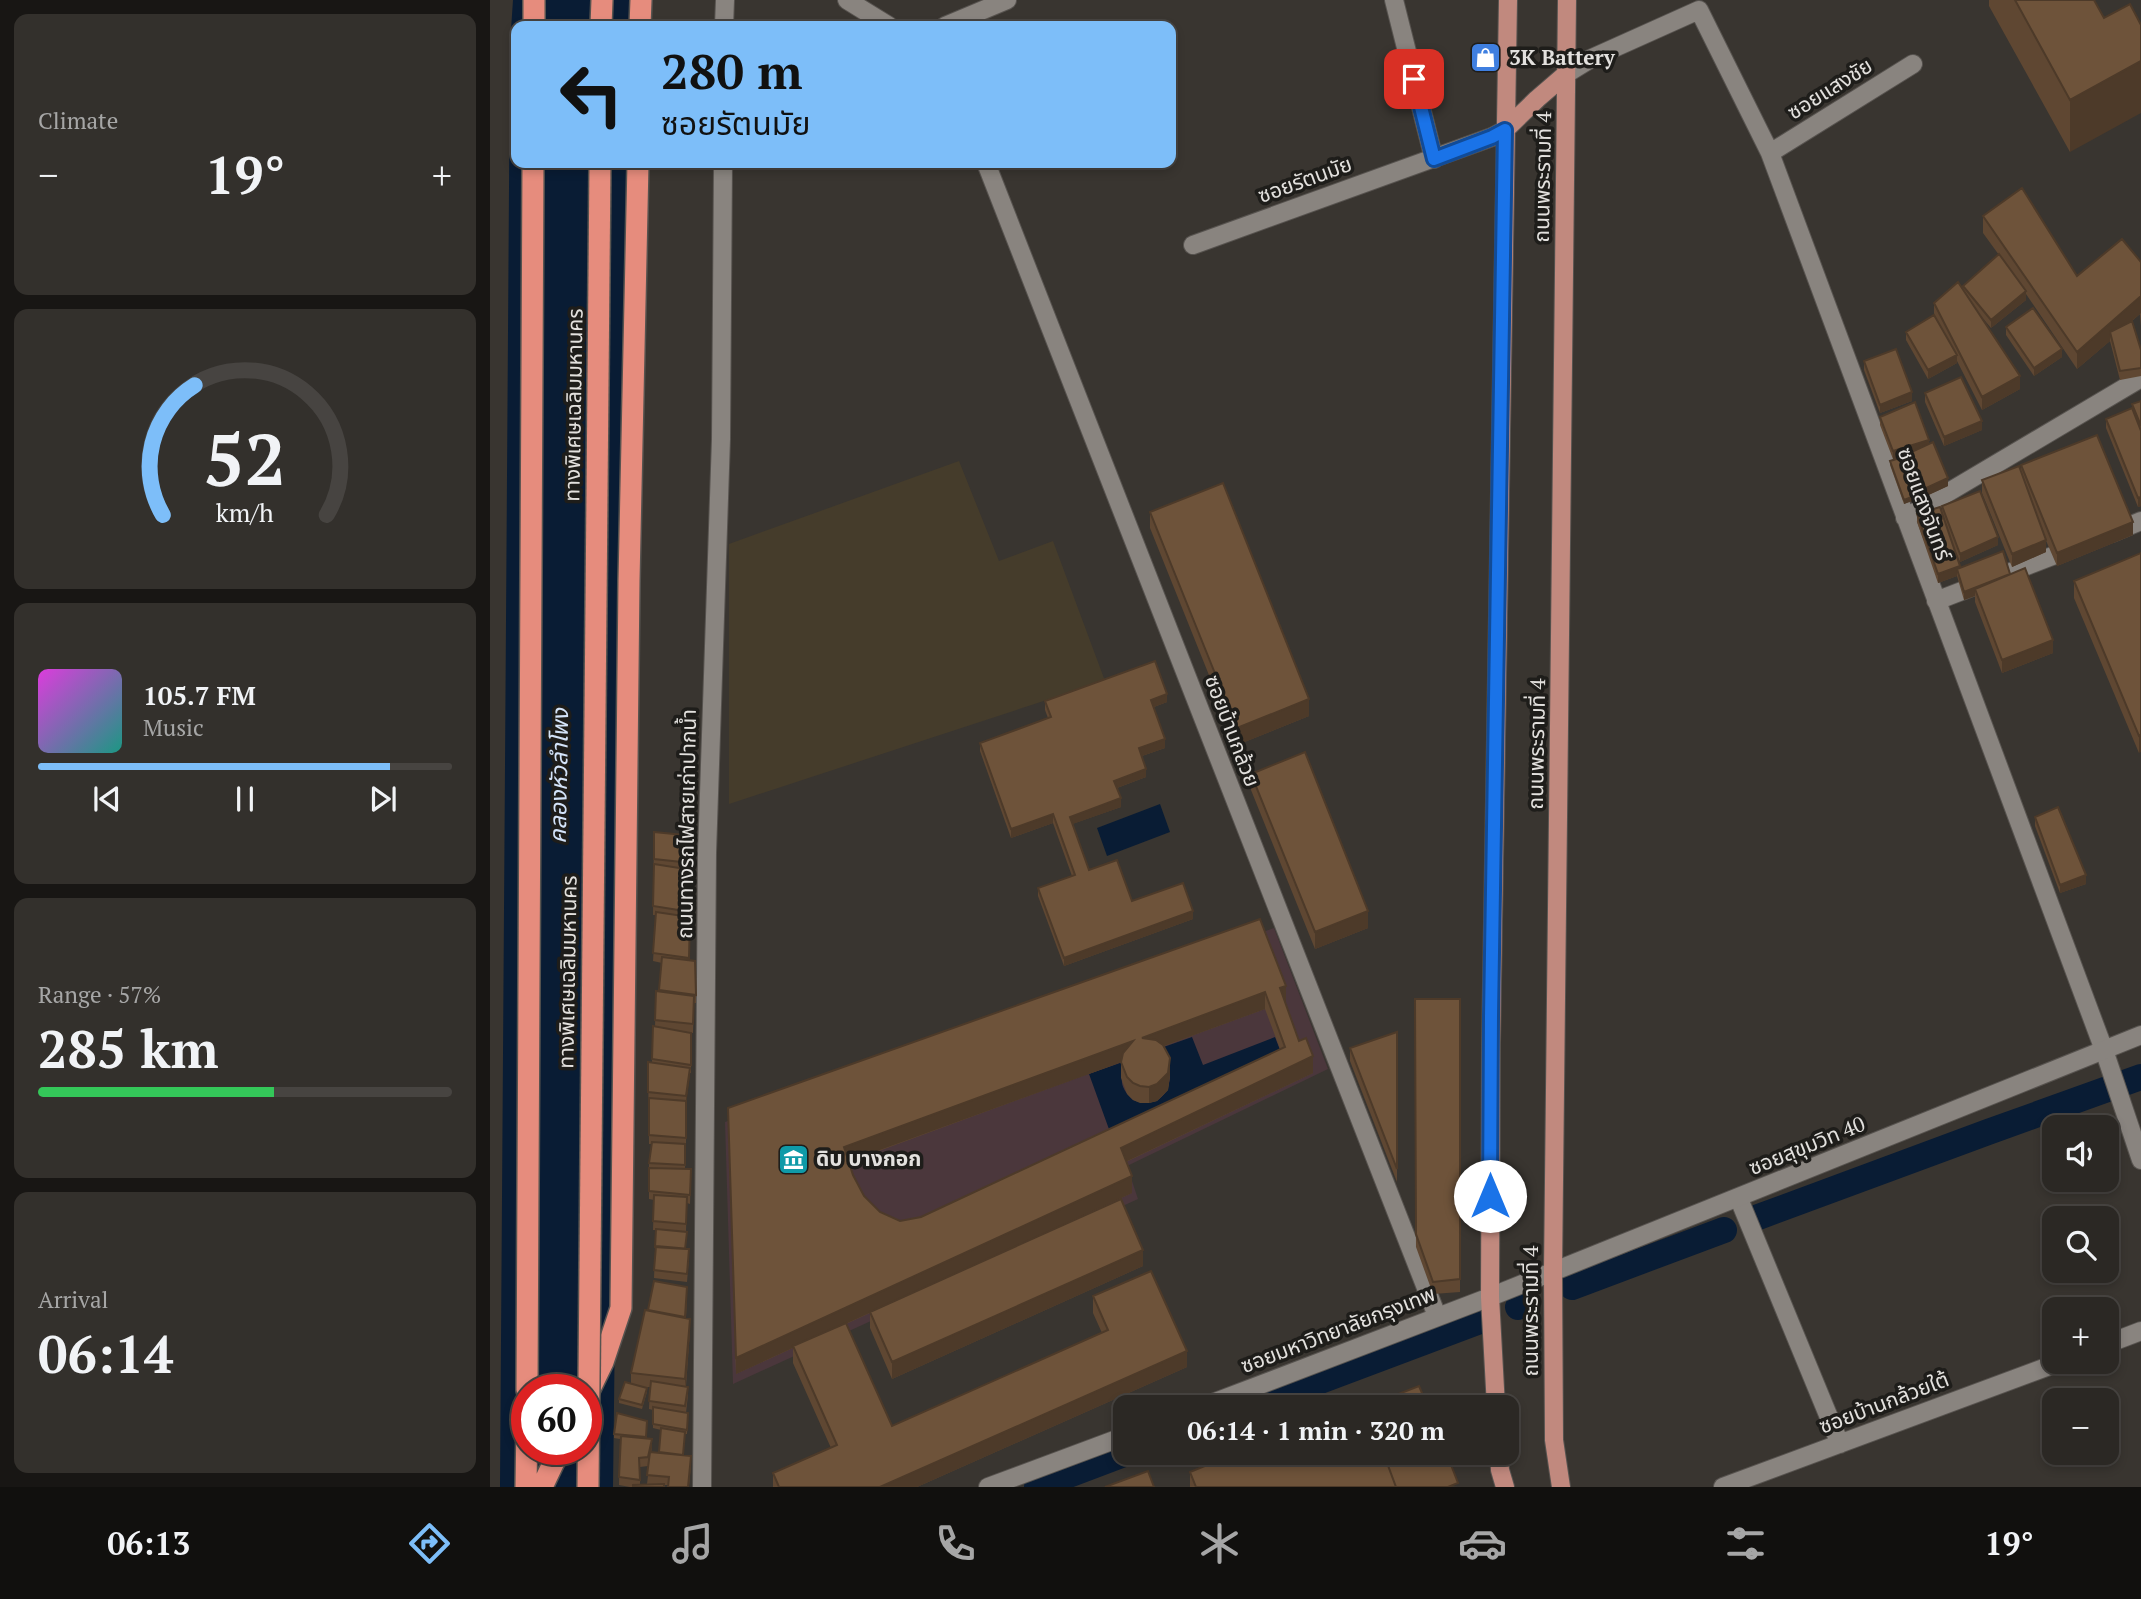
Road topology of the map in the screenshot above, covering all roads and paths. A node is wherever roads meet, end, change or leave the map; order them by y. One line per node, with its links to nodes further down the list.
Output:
1 (534, 0): 10 (highway)
2 (602, 0): 11 (highway)
3 (641, 0): 12 (highway)
4 (725, 0): 13 (street)
5 (847, 0): 14 (street)
6 (1007, 0): 15 (street)
7 (1394, 0): 20 (street)
8 (1508, 0): 18 (main road, ถนนพระรามที่ 4)
9 (1567, 0): 17 (main road, ถนนพระรามที่ 4)
10 (534, 21)
11 (601, 21)
12 (640, 21)
13 (724, 21)
14 (881, 21)
15 (957, 21)
16 (1913, 64): 19 (street, ซอยแสงชัย)
17 (1566, 74): 18 (main road); 19 (street, ซอยแสงจันทร์); 35 (main road, ถนนพระรามที่ 4)
18 (1505, 130): 20 (street, ซอยรัตนมัย); 36 (main road, ถนนพระรามที่ 4)
19 (1770, 153): 28 (street, ซอยแสงจันทร์)
20 (1434, 159): 26 (street, ซอยรัตนมัย)
21 (533, 168): 41 (highway, ทางพิเศษเฉลิมมหานคร)
22 (600, 168): 52 (highway, ทางพิเศษเฉลิมมหานคร, bridge)
23 (638, 168): 42 (highway)
24 (723, 168): 53 (street, ถนนทางรถไฟสายเก่าปากน้ำ)
25 (988, 168): 37 (street, ซอยบ้านกล้วย)
26 (1193, 245)
27 (2141, 378): 28 (street)
28 (1905, 518): 30 (street, ซอยแสงจันทร์)
29 (2141, 521): 30 (street)
30 (1936, 601): 32 (street, ซอยแสงจันทร์)
31 (2141, 1035): 32 (street, ซอยสุขุมวิท 40)
32 (2104, 1050): 33 (street, ซอยแสงจันทร์); 34 (street, ซอยสุขุมวิท 40)
33 (2141, 1160)
34 (1739, 1199): 35 (street, ซอยสุขุมวิท 40); 46 (street)
35 (1553, 1272): 36 (street, ซอยสุขุมวิท 40); 56 (main road, ถนนพระรามที่ 4)
36 (1490, 1297): 37 (street, ซอยมหาวิทยาลัยกรุงเทพ); 44 (main road, ถนนพระรามที่ 4)
37 (1437, 1316): 43 (street, ซอยมหาวิทยาลัยกรุงเทพ)
38 (2141, 1331): 39 (street)
39 (2119, 1339)
40 (2042, 1369): 46 (street, ซอยบ้านกล้วยใต้)
41 (527, 1374)
42 (597, 1374)
43 (1233, 1395)
44 (1495, 1395)
45 (1113, 1440): 54 (street)
46 (1840, 1444): 57 (street, ซอยบ้านกล้วยใต้)
47 (526, 1465): 50 (highway)
48 (552, 1465): 51 (highway)
49 (1500, 1465): 55 (main road)
50 (526, 1487)
51 (542, 1487)
52 (588, 1487)
53 (702, 1487)
54 (988, 1487)
55 (1504, 1487)
56 (1562, 1487)
57 (1723, 1487)

